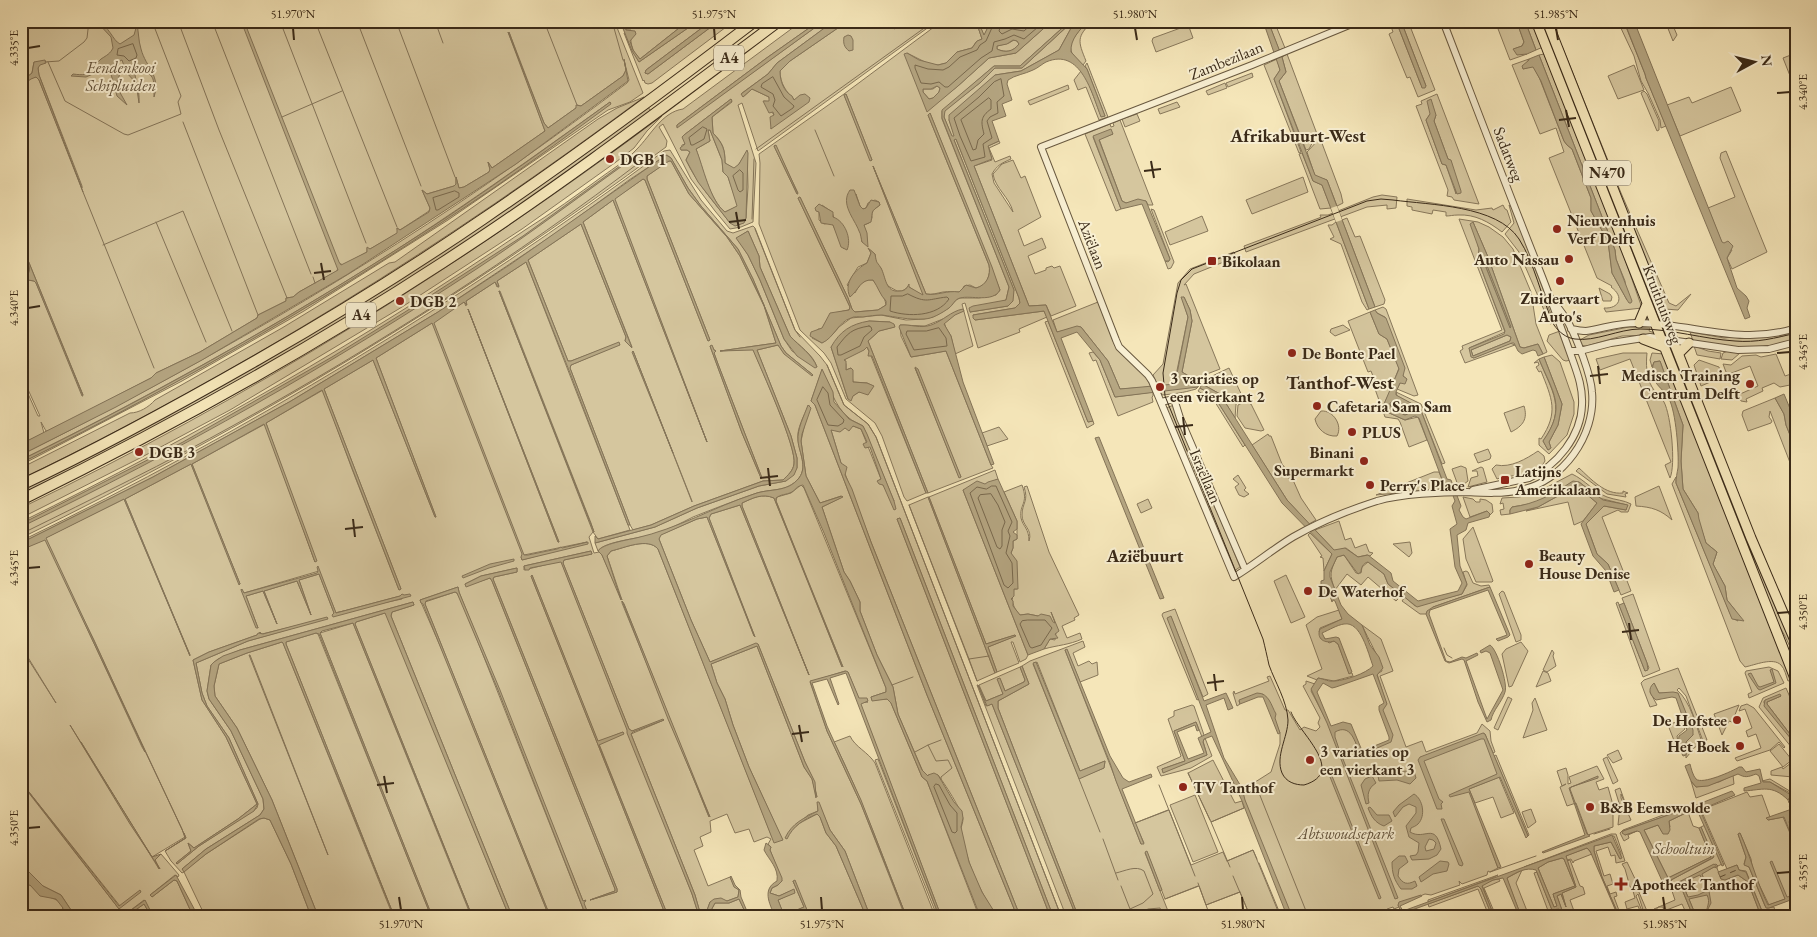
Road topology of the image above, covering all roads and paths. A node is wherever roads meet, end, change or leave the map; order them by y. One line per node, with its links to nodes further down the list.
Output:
1 (755, 21): 28 (highway, A4)
2 (779, 21): 30 (highway, A4)
3 (1359, 21): 7 (street, Zambezilaan)
4 (1443, 21): 8 (street, Sadatweg)
5 (1536, 21): 9 (main road, Kruithuisweg / N470)
6 (1547, 21): 12 (main road, Kruithuisweg / N470)
7 (1103, 123): 27 (street, Aziëlaan)
8 (1549, 296): 14 (street, Sadatweg); 23 (street, Sadatweg)
9 (1647, 304): 10 (main road); 11 (main road, Kruithuisweg / N470)
10 (1639, 323): 11 (street); 15 (street)
11 (1655, 324): 12 (street); 19 (main road, Kruithuisweg / N470)
12 (1668, 325): 13 (street); 18 (main road, Kruithuisweg / N470)
13 (1796, 328)
14 (1571, 329): 15 (street); 16 (street, Sadatweg)
15 (1585, 331): 16 (street)
16 (1575, 339): 23 (street); 24 (street, Sadatweg)
17 (1643, 339): 19 (main road); 22 (street)
18 (1673, 339): 19 (street); 20 (street); 25 (main road, Kruithuisweg / N470)
19 (1662, 342): 33 (main road, Kruithuisweg / N470)
20 (1689, 342): 21 (street); 25 (main road)
21 (1796, 342)
22 (1589, 348): 24 (street); 26 (street)
23 (1570, 351): 24 (street); 29 (street, Sadatweg)
24 (1580, 351): 26 (street, Sadatweg)
25 (1679, 353): 32 (main road, Kruithuisweg / N470)
26 (1584, 362): 29 (street, Sadatweg)
27 (1161, 402): 31 (street, Israëllaan); 31 (street, Israëllaan)
28 (21, 485)
29 (1469, 492): 31 (street)
30 (21, 500)
31 (1245, 569)
32 (1796, 643)
33 (1796, 680)

